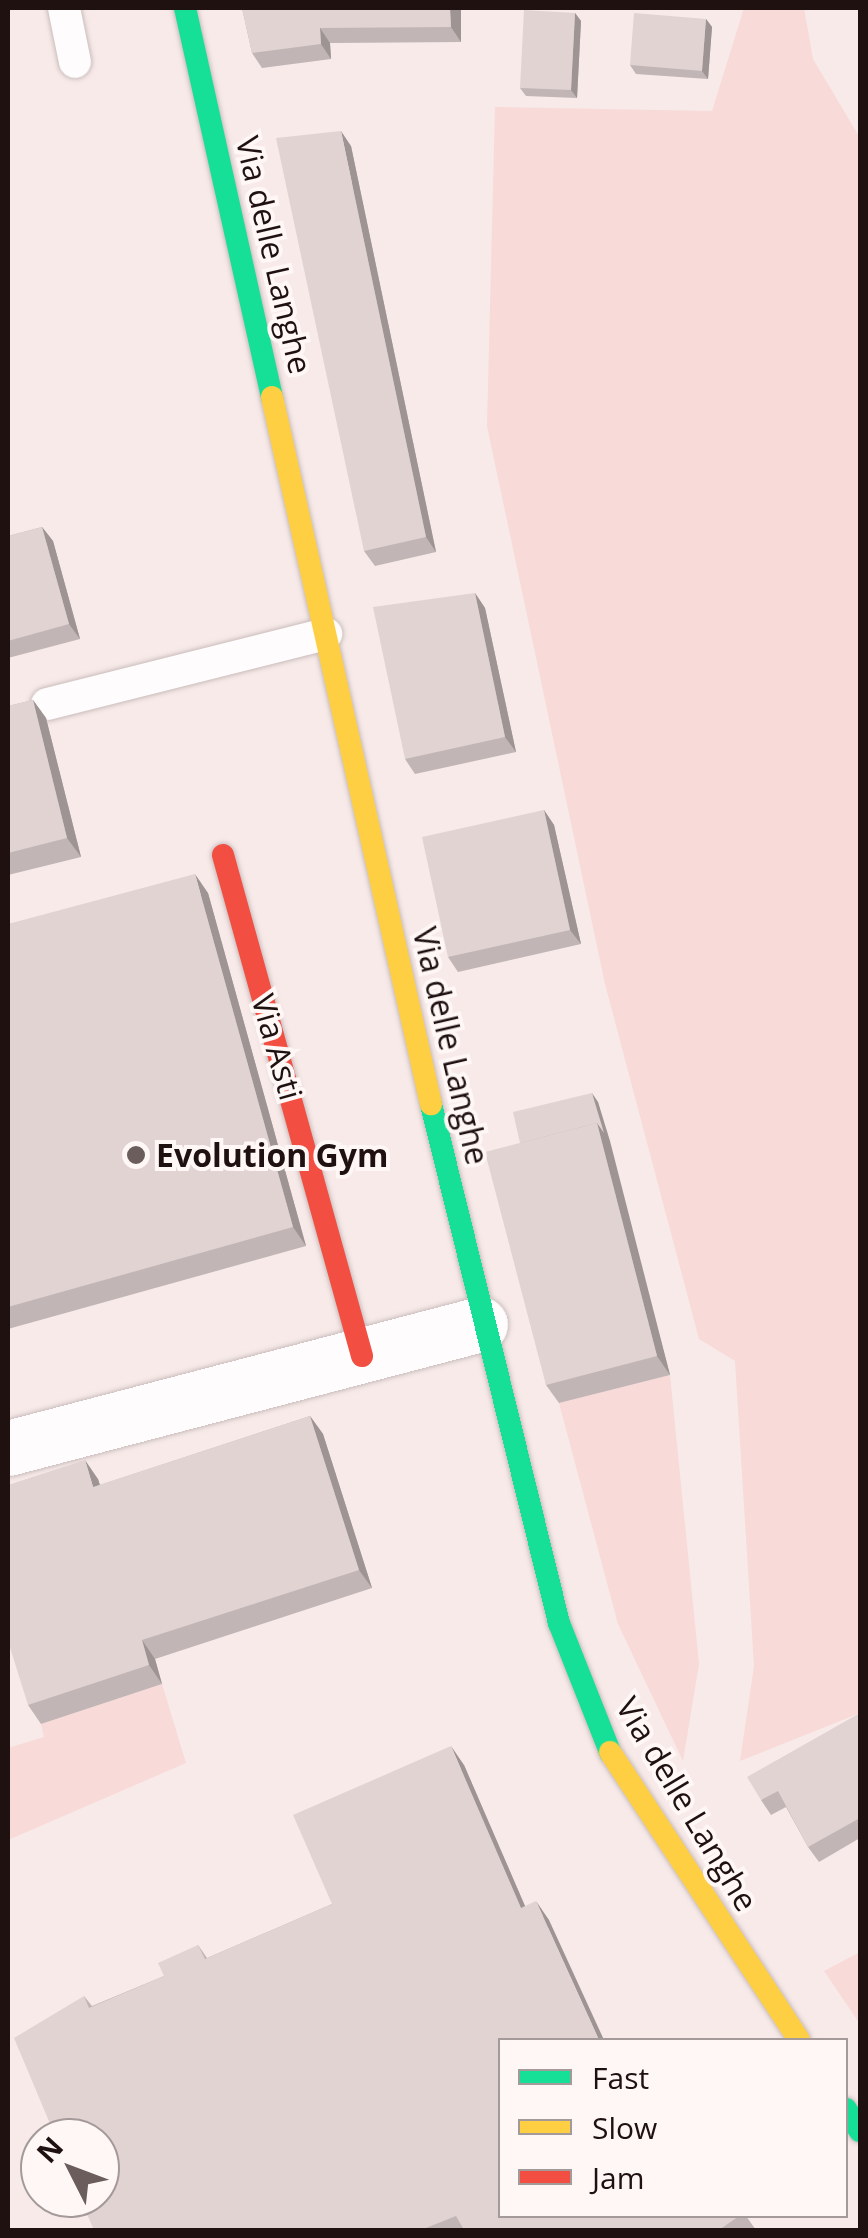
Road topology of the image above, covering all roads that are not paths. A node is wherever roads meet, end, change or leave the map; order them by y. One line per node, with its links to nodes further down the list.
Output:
1 (64, 8): 3 (lane)
2 (185, 8): 4 (main road, Via delle Langhe)
3 (75, 62)
4 (326, 634): 5 (lane); 7 (main road, Via delle Langhe)
5 (47, 704)
6 (223, 855): 8 (main road, Via Asti)
7 (480, 1324): 8 (street); 10 (main road, Via delle Langhe)
8 (362, 1356): 9 (street)
9 (8, 1448)
10 (798, 2038)

